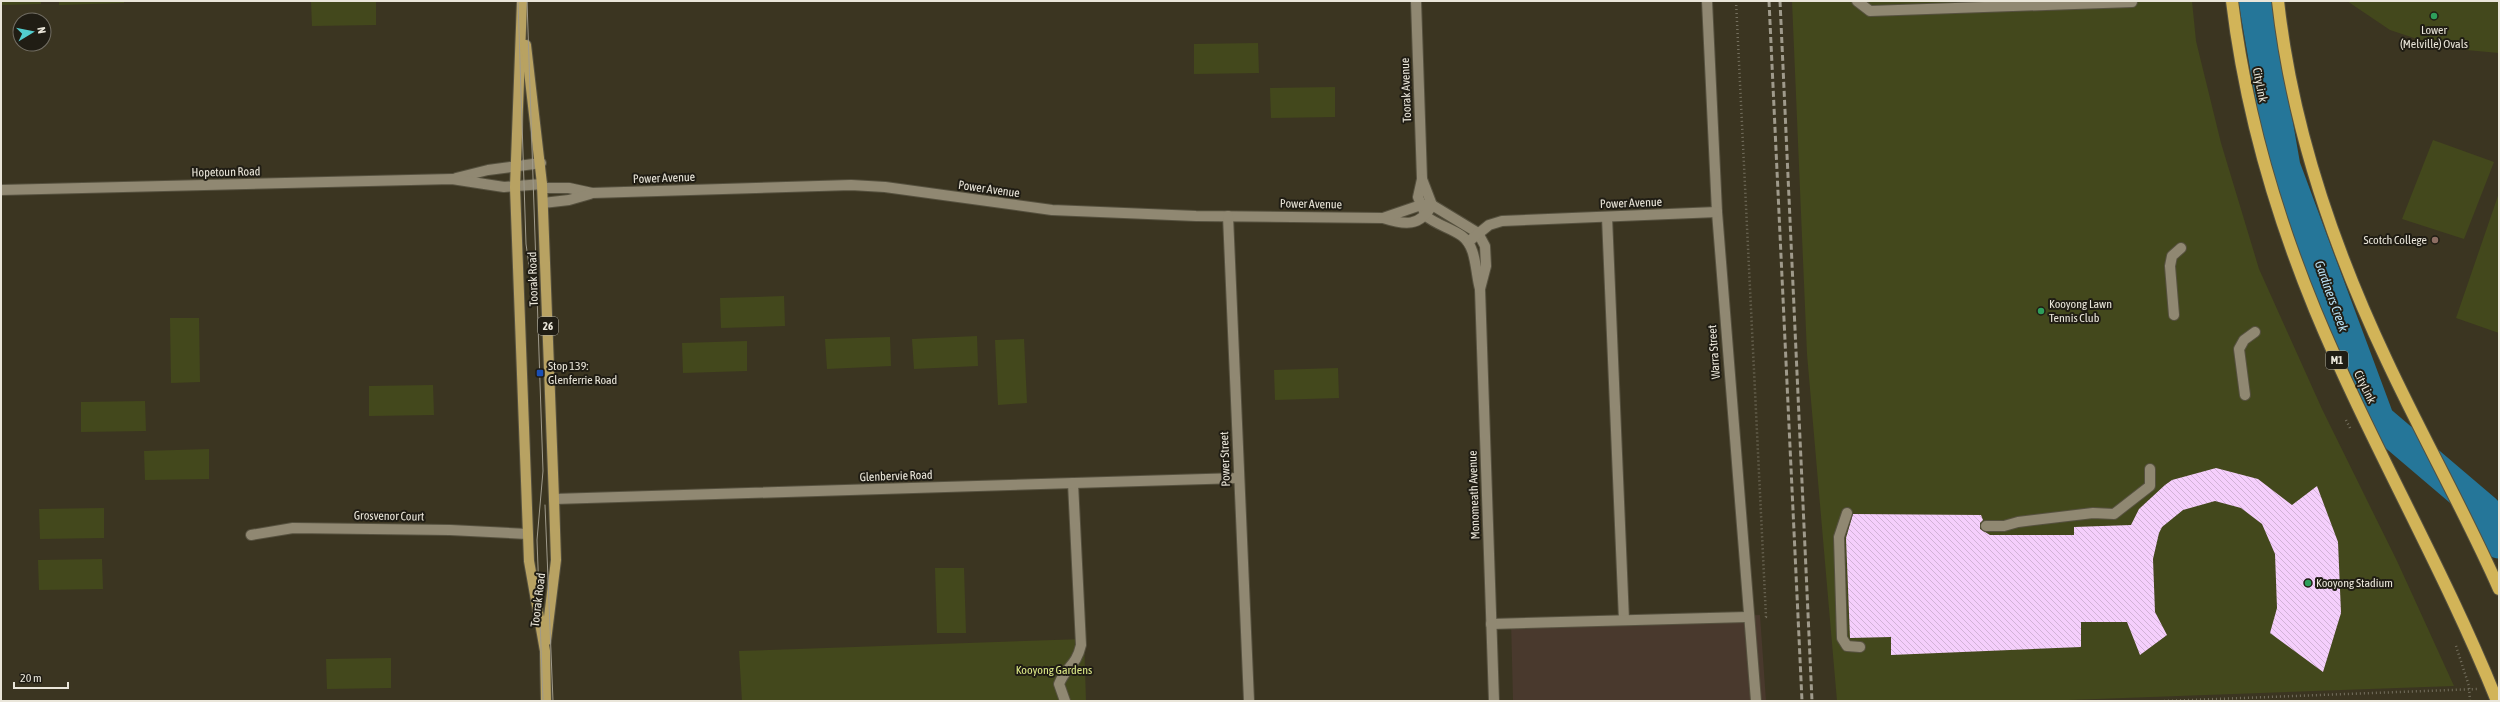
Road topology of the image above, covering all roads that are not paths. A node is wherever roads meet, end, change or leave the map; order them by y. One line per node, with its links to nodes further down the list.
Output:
1 (1416, 1): 11 (street, Toorak Avenue)
2 (1707, 1): 19 (street, Warra Street)
3 (1857, 1): 7 (street)
4 (2232, 1): 50 (highway, CityLink / M1, bridge)
5 (2278, 1): 39 (highway)
6 (522, 2): 8 (main road, Toorak Road / 26); 9 (main road, Toorak Road / 26)
7 (2132, 2)
8 (541, 163): 9 (street, Hopetoun Road); 12 (main road, Toorak Road / 26)
9 (515, 166): 10 (street, Hopetoun Road); 13 (main road, Toorak Road / 26)
10 (452, 179): 13 (street, Hopetoun Road); 14 (street, Hopetoun Road)
11 (1422, 179): 17 (street, Toorak Avenue); 18 (street, Toorak Avenue)
12 (542, 186): 13 (street, Hopetoun Road); 15 (street, Power Avenue); 16 (main road, Toorak Road / 26)
13 (515, 187): 37 (main road, Toorak Road / 26)
14 (1, 190)
15 (592, 193): 16 (street, Power Avenue); 20 (street, Power Avenue)
16 (543, 203): 34 (main road, Toorak Road / 26)
17 (1421, 204): 18 (street, Power Avenue); 21 (street); 23 (street, Power Avenue)
18 (1432, 205): 21 (street); 24 (street, Power Avenue)
19 (1717, 212): 22 (street, Power Avenue); 40 (street, Warra Street)
20 (1228, 216): 23 (street, Power Avenue); 32 (street, Power Street)
21 (1426, 216): 23 (street, Power Avenue); 25 (street)
22 (1607, 217): 24 (street, Power Avenue); 41 (street)
23 (1383, 218)
24 (1478, 233): 25 (street, Power Avenue); 27 (street, Monomeath Avenue)
25 (1468, 242): 27 (street, Monomeath Avenue)
26 (2181, 248): 28 (street)
27 (1480, 289): 42 (street, Monomeath Avenue)
28 (2174, 315)
29 (2255, 332): 30 (street)
30 (2245, 395)
31 (2150, 469): 36 (street)
32 (1239, 478): 33 (street, Glenbervie Road); 47 (street, Power Street)
33 (1073, 483): 34 (street, Glenbervie Road); 46 (street)
34 (554, 499): 44 (main road, Toorak Road / 26)
35 (1847, 513): 43 (street)
36 (1986, 526)
37 (527, 534): 38 (street, Grosvenor Court); 44 (main road, Toorak Road / 26)
38 (251, 535)
39 (2499, 589)
40 (1748, 617): 41 (street); 49 (street, Warra Street)
41 (1624, 620): 42 (street)
42 (1491, 624): 48 (street, Monomeath Avenue)
43 (1860, 647)
44 (545, 651): 45 (main road, Toorak Road / 26)
45 (546, 701)
46 (1065, 701)
47 (1249, 701)
48 (1494, 701)
49 (1756, 701)
50 (2497, 701)

